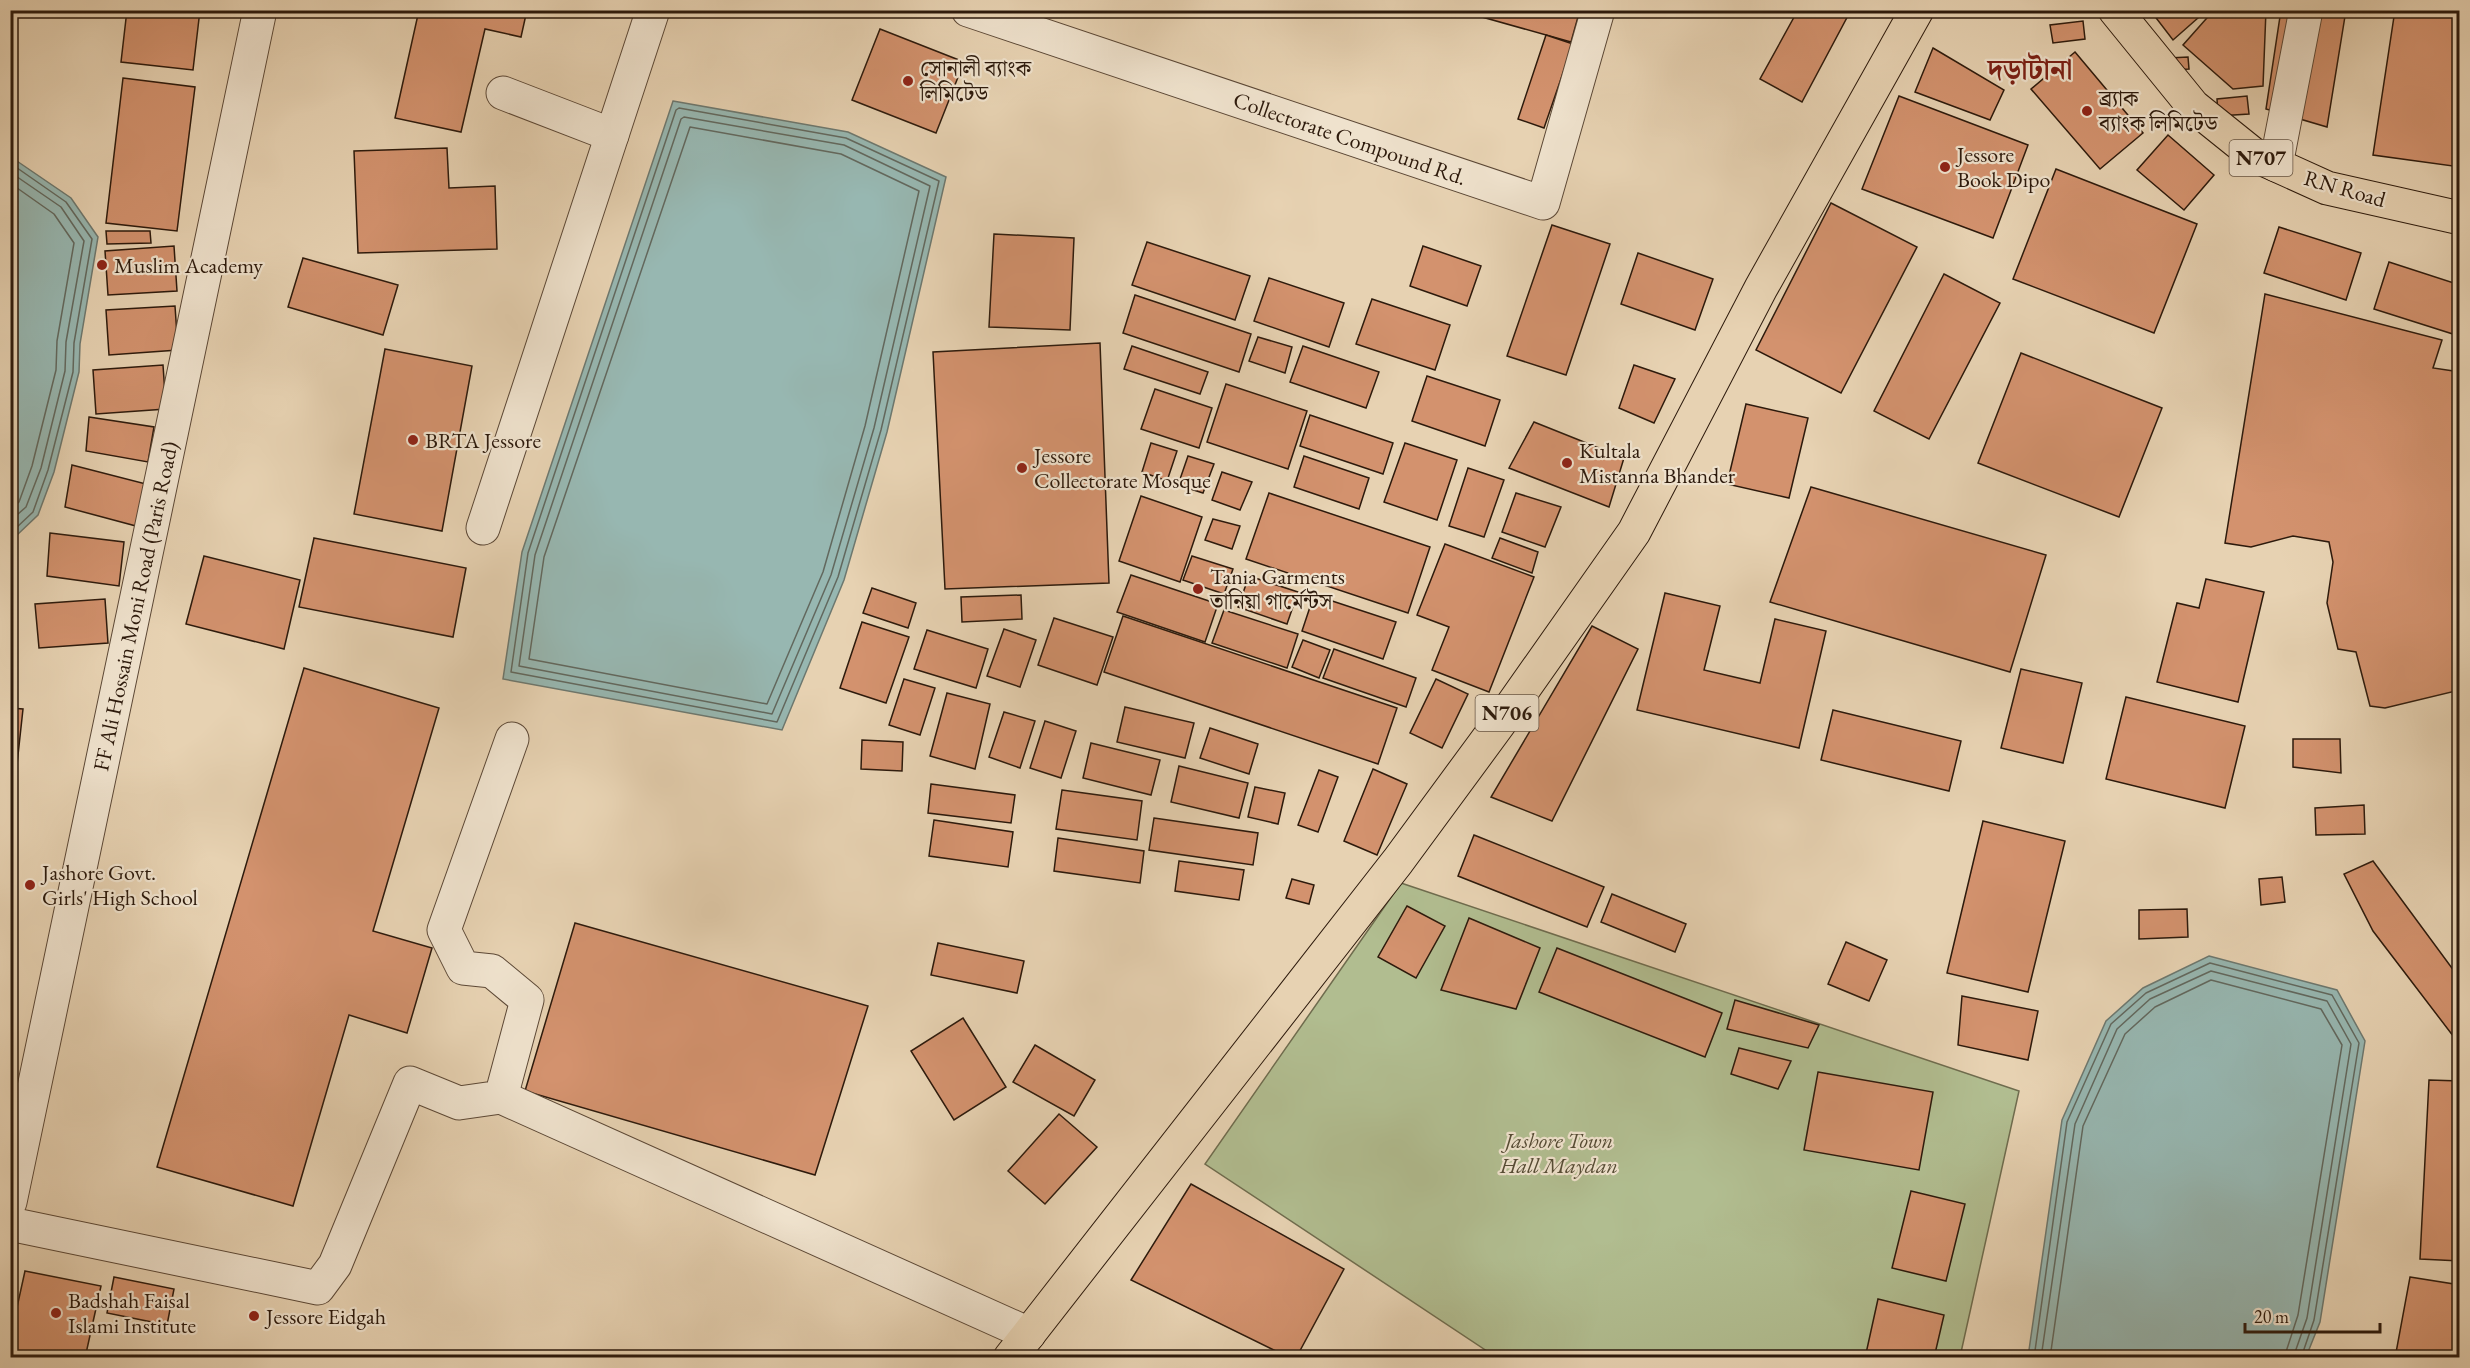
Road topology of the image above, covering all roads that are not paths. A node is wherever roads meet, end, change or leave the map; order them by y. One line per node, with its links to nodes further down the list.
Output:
1 (260, 10): 15 (street, FF Ali Hossain Moni Road (Paris Road))
2 (653, 10): 9 (street)
3 (968, 10): 4 (street, Collectorate Compound Rd.)
4 (1598, 10)
5 (1917, 10): 17 (highway, N706)
6 (2115, 10): 10 (highway, RN Road / N707)
7 (2306, 10): 10 (street)
8 (503, 93): 9 (street)
9 (612, 135): 12 (street)
10 (2276, 165): 11 (highway, RN Road / N707)
11 (2460, 218)
12 (483, 528)
13 (512, 739): 14 (street)
14 (501, 1097): 16 (street); 17 (street)
15 (10, 1202)
16 (10, 1224)
17 (1019, 1346)

